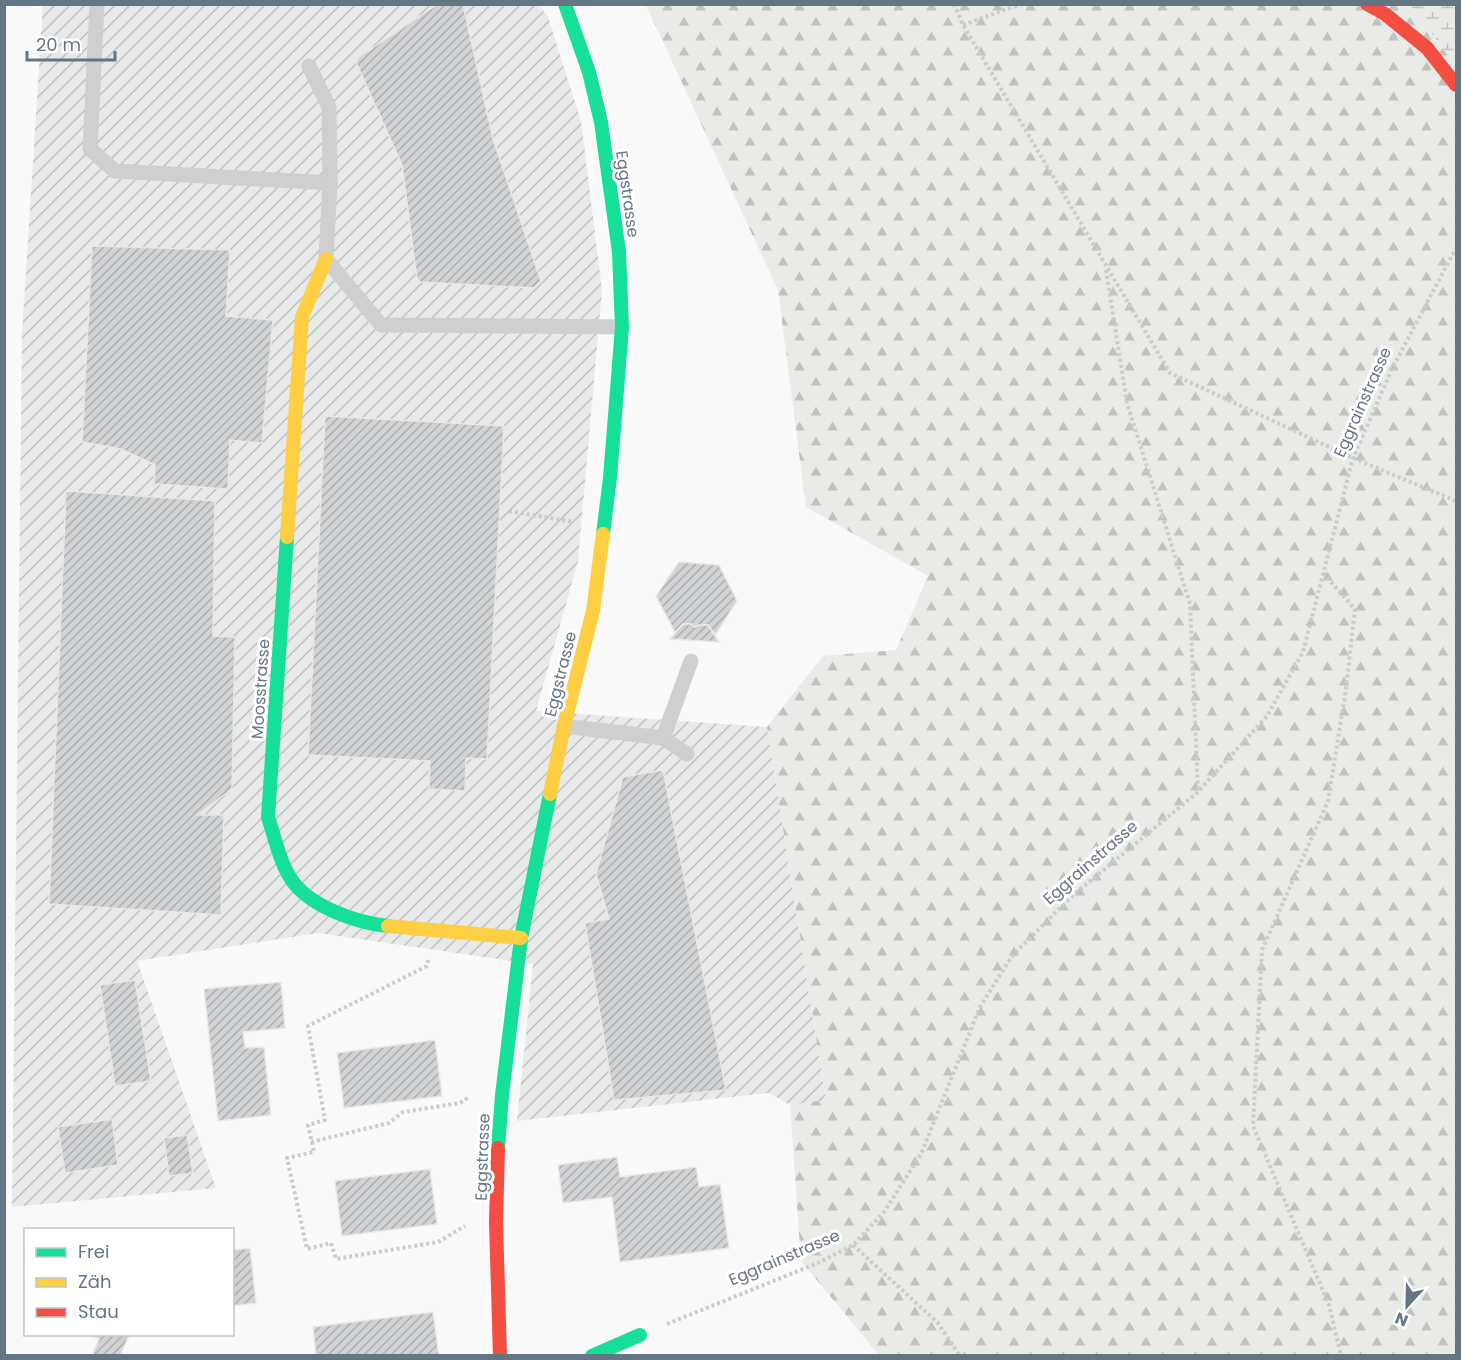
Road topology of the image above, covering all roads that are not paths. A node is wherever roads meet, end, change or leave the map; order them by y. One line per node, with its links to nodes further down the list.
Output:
1 (97, 4): 6 (lane)
2 (565, 4): 8 (main road, Eggstrasse)
3 (1367, 4): 5 (main road)
4 (309, 66): 6 (lane)
5 (1456, 85)
6 (330, 183): 7 (lane)
7 (326, 259): 8 (lane); 13 (main road, Moosstrasse)
8 (622, 327): 10 (main road, Eggstrasse)
9 (691, 661): 11 (lane)
10 (564, 726): 11 (lane); 13 (main road, Eggstrasse)
11 (663, 738): 12 (lane)
12 (687, 754)
13 (521, 938): 15 (main road, Eggstrasse)
14 (640, 1335): 16 (main road)
15 (501, 1356)
16 (592, 1356)

